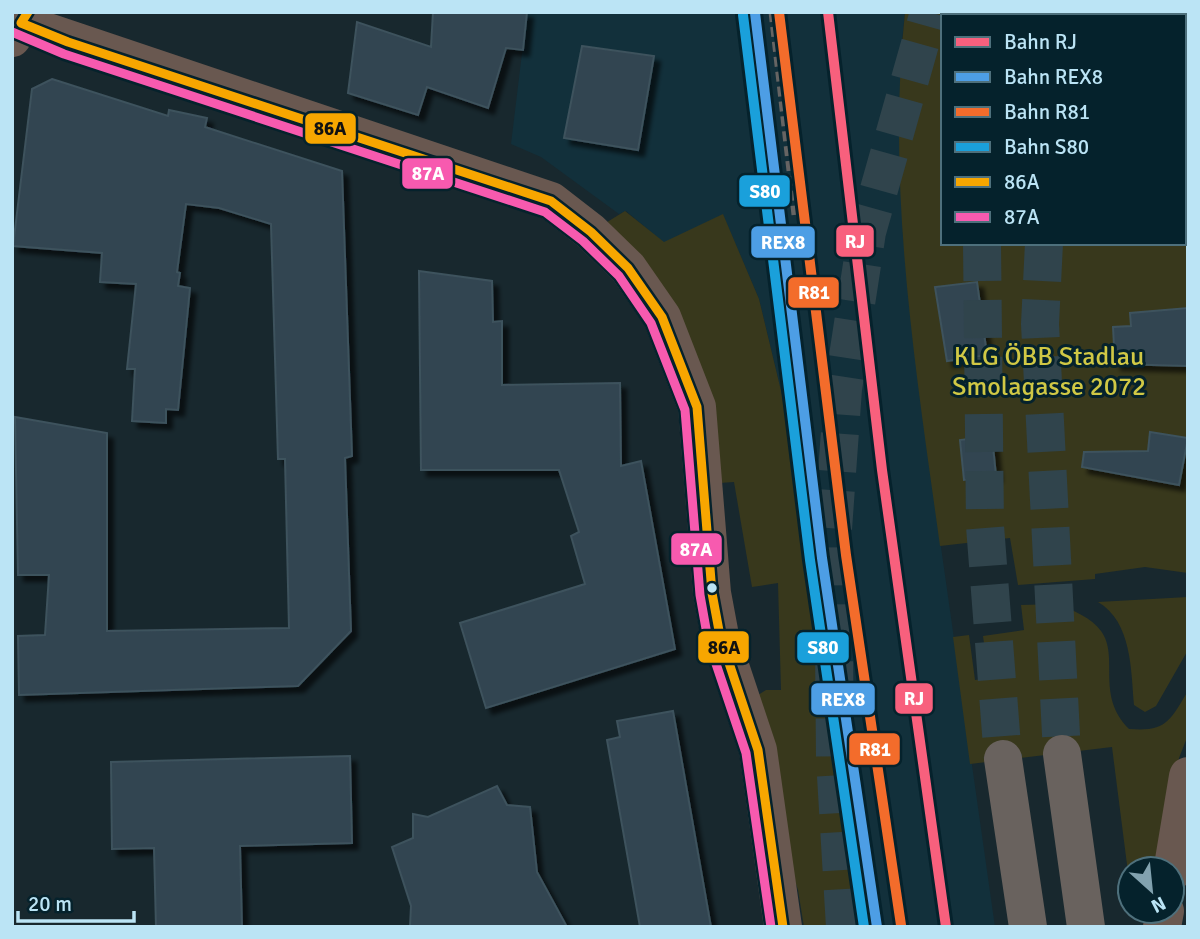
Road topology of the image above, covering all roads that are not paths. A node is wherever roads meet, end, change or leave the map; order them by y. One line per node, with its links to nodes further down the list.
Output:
1 (18, 23): 6 (street)
2 (1062, 754): 8 (highway)
3 (1003, 759): 7 (highway)
4 (1188, 776): 5 (street)
5 (1175, 855)
6 (783, 927)
7 (1028, 927)
8 (1086, 927)

